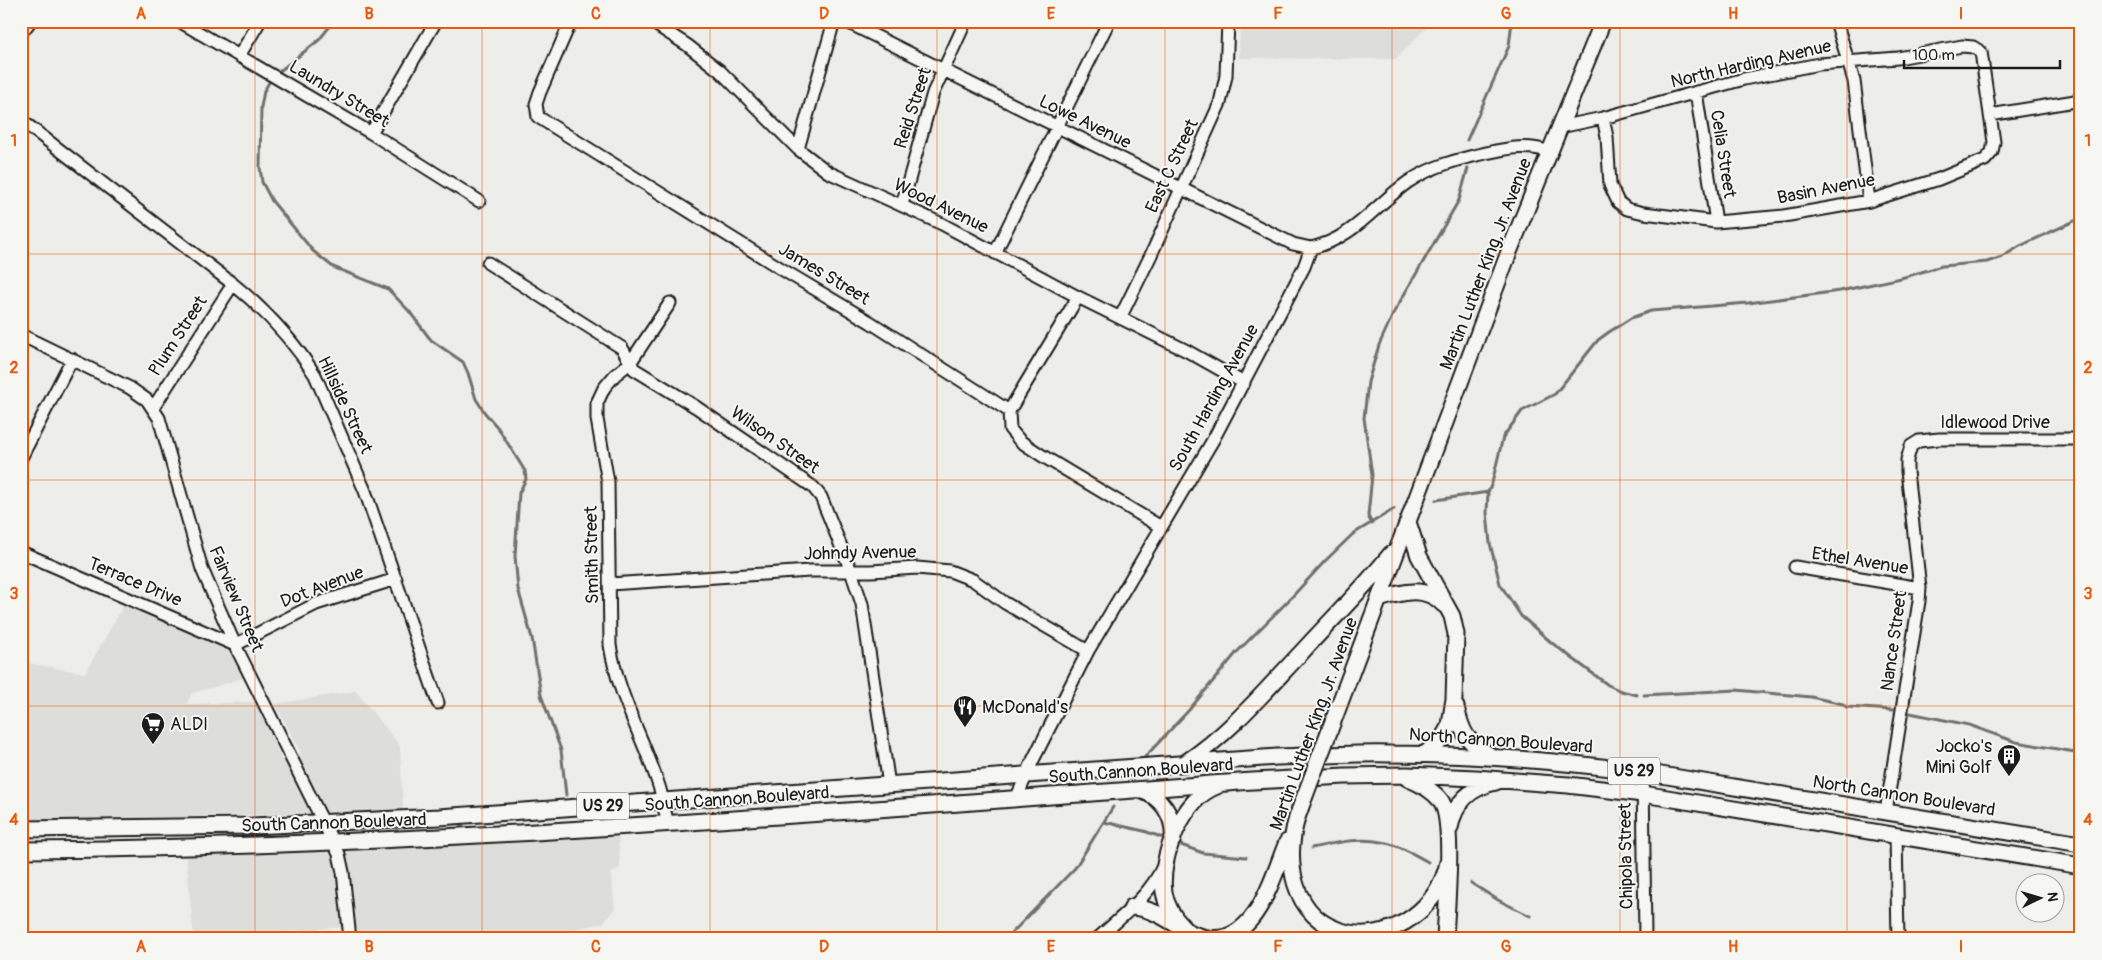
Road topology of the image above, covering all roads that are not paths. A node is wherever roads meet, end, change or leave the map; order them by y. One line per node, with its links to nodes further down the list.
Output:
1 (28, 21): 14 (main road)
2 (179, 21): 16 (street, Laundry Street)
3 (260, 21): 16 (street)
4 (436, 21): 26 (street)
5 (571, 21): 46 (street, James Street)
6 (650, 21): 27 (street, Wood Avenue)
7 (834, 21): 27 (street)
8 (845, 21): 18 (street, Lowe Avenue)
9 (1109, 21): 24 (street)
10 (1228, 21): 29 (street, East C Street)
11 (1602, 21): 25 (main road, Martin Luther King, Jr. Avenue)
12 (1836, 21): 17 (street)
13 (964, 25): 18 (street, Reid Street)
14 (21, 30)
15 (1981, 52): 17 (street, North Harding Avenue); 21 (street, Basin Avenue)
16 (239, 56): 26 (street, Laundry Street)
17 (1849, 60): 19 (street, North Harding Avenue); 31 (street)
18 (943, 69): 24 (street, Lowe Avenue); 32 (street, Reid Street)
19 (1696, 92): 22 (street, North Harding Avenue); 33 (street, Celia Street)
20 (2081, 100): 21 (street)
21 (1990, 115): 31 (street, Basin Avenue)
22 (1603, 118): 25 (street, North Harding Avenue); 33 (street, Basin Avenue)
23 (21, 120): 37 (street, Hillside Street)
24 (1056, 127): 29 (street, Lowe Avenue); 35 (street)
25 (1560, 128): 28 (main road, Martin Luther King, Jr. Avenue)
26 (370, 133): 30 (street, Laundry Street)
27 (798, 149): 32 (street, Wood Avenue)
28 (1550, 152): 34 (street); 50 (main road, Martin Luther King, Jr. Avenue)
29 (1181, 189): 34 (street, Lowe Avenue); 40 (street, East C Street)
30 (479, 201)
31 (1869, 201): 33 (street, Basin Avenue)
32 (902, 205): 35 (street, Wood Avenue)
33 (1716, 222)
34 (1312, 248): 44 (street, South Harding Avenue)
35 (995, 253): 38 (street, Wood Avenue)
36 (488, 263): 43 (street, Wilson Street)
37 (233, 284): 45 (street, Plum Street); 56 (street, Hillside Street)
38 (1078, 297): 40 (street, Wood Avenue); 46 (street)
39 (670, 303): 43 (street, Smith Street)
40 (1120, 318): 44 (street, Wood Avenue)
41 (21, 335): 42 (street, Fairview Street)
42 (72, 359): 45 (street, Fairview Street); 49 (street)
43 (630, 364): 55 (street, Wilson Street); 57 (street, Smith Street)
44 (1244, 383): 51 (street, South Harding Avenue)
45 (153, 408): 61 (street, Fairview Street)
46 (1009, 411): 51 (street)
47 (2081, 439): 48 (street, Idlewood Drive)
48 (1911, 446): 58 (street, Nance Street)
49 (21, 458)
50 (1408, 522): 52 (main road, Martin Luther King, Jr. Avenue); 60 (main road)
51 (1161, 527): 62 (street, South Harding Avenue)
52 (1400, 543): 59 (main road, Martin Luther King, Jr. Avenue); 67 (main road)
53 (21, 552): 61 (street, Terrace Drive)
54 (1795, 568): 58 (street, Ethel Avenue)
55 (851, 571): 57 (street, Johndy Avenue); 62 (street, Johndy Avenue); 73 (street, Wilson Street)
56 (396, 579): 61 (street, Dot Avenue); 64 (street, Hillside Street)
57 (610, 584): 77 (street, Smith Street)
58 (1920, 588): 78 (street, Nance Street)
59 (1379, 599): 60 (main road); 79 (main road, Martin Luther King, Jr. Avenue, bridge)
60 (1447, 608): 63 (main road)
61 (235, 645): 80 (street, Fairview Street)
62 (1088, 652): 69 (street, South Harding Avenue)
63 (1454, 699): 65 (main road); 66 (main road)
64 (438, 703)
65 (1425, 754): 66 (main road, North Cannon Boulevard / US 29); 67 (main road, North Cannon Boulevard / US 29)
66 (1493, 757): 68 (main road, North Cannon Boulevard / US 29)
67 (1183, 764): 69 (main road, South Cannon Boulevard / US 29)
68 (1643, 772): 75 (street, Chipola Street); 78 (main road, North Cannon Boulevard / US 29)
69 (1026, 776): 73 (main road, South Cannon Boulevard / US 29); 76 (street, South Harding Avenue)
70 (1395, 776): 71 (main road, US 29); 72 (main road, South Cannon Boulevard / US 29); 84 (main road)
71 (1517, 781): 75 (main road, US 29); 84 (main road)
72 (1233, 783): 74 (main road, South Cannon Boulevard / US 29); 85 (main road)
73 (889, 785): 77 (main road, South Cannon Boulevard / US 29)
74 (1138, 790): 76 (main road, South Cannon Boulevard / US 29); 85 (main road)
75 (1643, 794): 83 (main road, US 29); 99 (street, Chipola Street)
76 (1016, 798): 81 (main road, South Cannon Boulevard / US 29)
77 (662, 802): 80 (main road, South Cannon Boulevard / US 29); 81 (street, Smith Street)
78 (1886, 812): 87 (main road, North Cannon Boulevard / US 29)
79 (1298, 814): 93 (main road, Martin Luther King, Jr. Avenue); 94 (main road)
80 (324, 823): 82 (main road, South Cannon Boulevard / US 29); 86 (street, Fairview Street)
81 (668, 823): 86 (main road, South Cannon Boulevard / US 29)
82 (21, 829)
83 (1896, 835): 91 (main road, US 29); 100 (street)
84 (1448, 836): 90 (main road)
85 (1173, 840): 89 (main road)
86 (333, 842): 88 (main road, South Cannon Boulevard / US 29); 95 (street, Fairview Street)
87 (2081, 844)
88 (21, 850)
89 (1167, 855): 92 (street); 94 (main road)
90 (1448, 862): 93 (main road); 98 (main road)
91 (2081, 866)
92 (1132, 907): 94 (main road); 96 (street)
93 (1348, 932): 97 (street, Martin Luther King, Jr. Avenue)
94 (1194, 934)
95 (350, 939)
96 (1098, 939)
97 (1371, 939)
98 (1445, 939)
99 (1645, 939)
100 (1898, 939)

